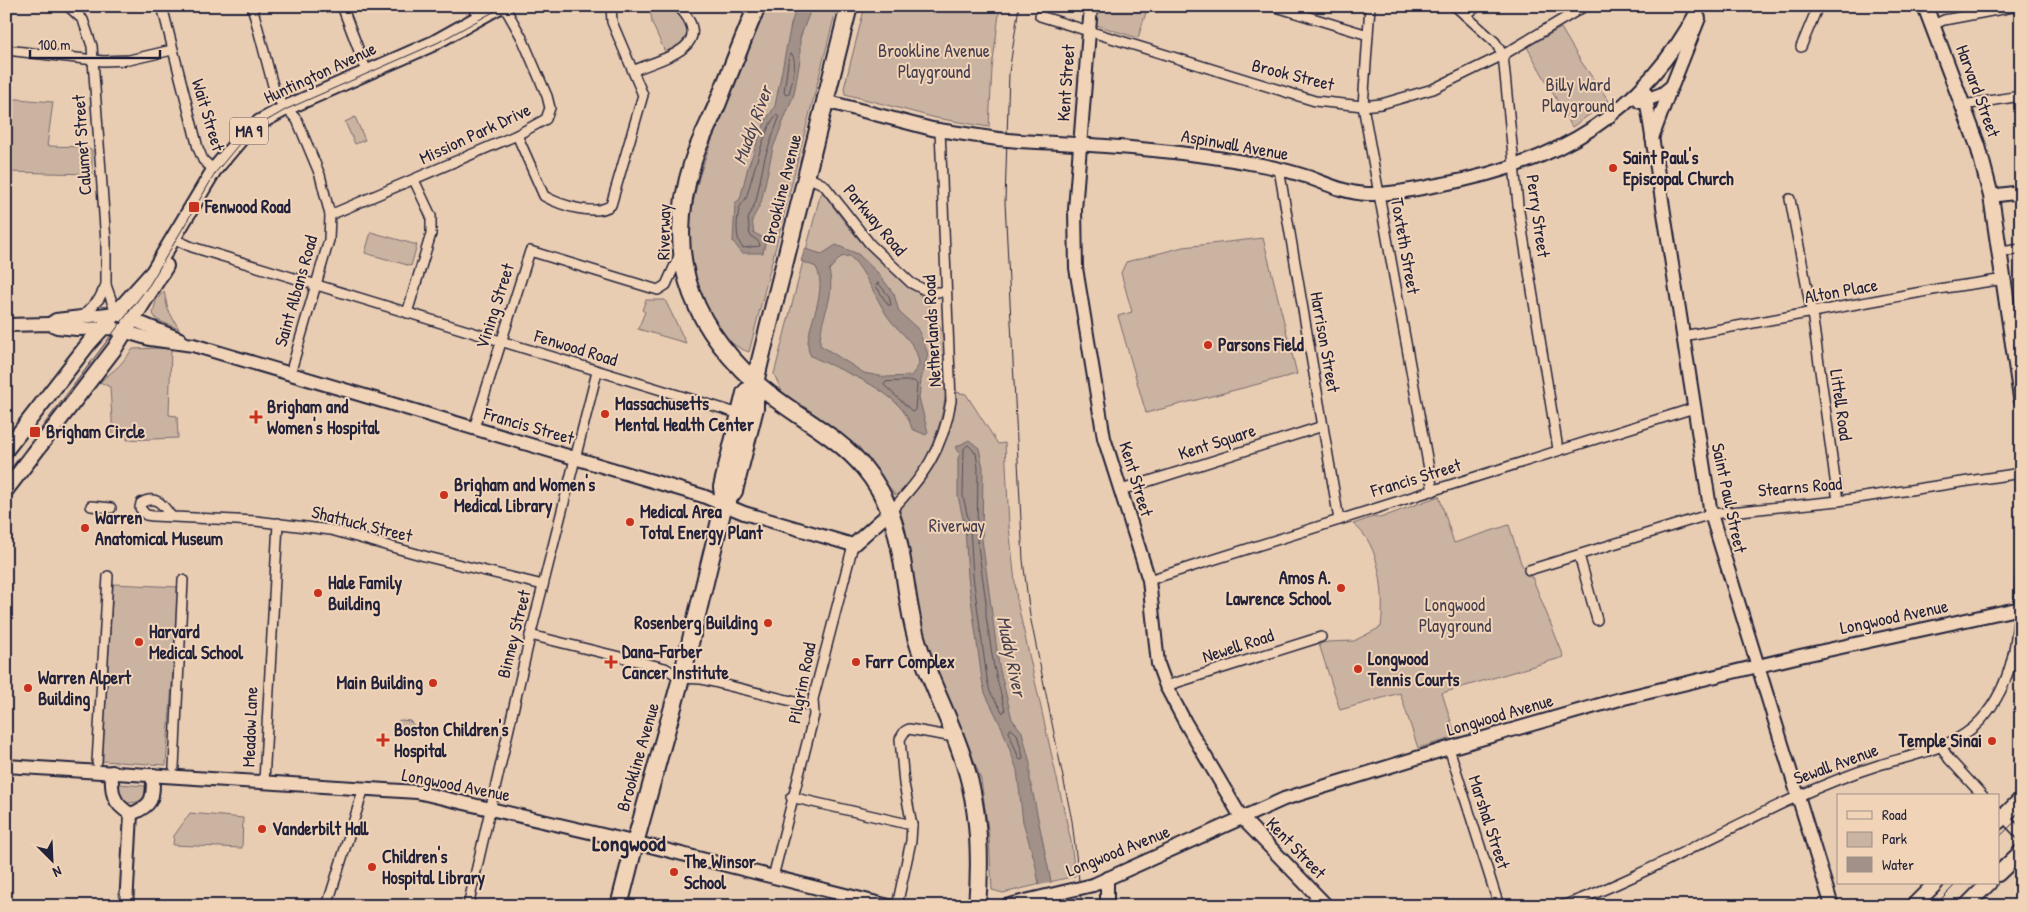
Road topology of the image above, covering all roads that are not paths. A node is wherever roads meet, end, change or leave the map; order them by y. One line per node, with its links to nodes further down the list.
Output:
1 (68, 6): 33 (street, Calumet Street)
2 (162, 6): 31 (street, Wait Street)
3 (252, 6): 43 (street, Saint Albans Road)
4 (342, 6): 35 (street)
5 (500, 6): 22 (main road, Huntington Avenue / MA 9)
6 (504, 6): 46 (street, Mission Park Drive)
7 (611, 6): 34 (street)
8 (678, 6): 34 (street)
9 (749, 6): 28 (highway, Riverway)
10 (757, 6): 28 (highway, Riverway)
11 (849, 6): 40 (highway, Brookline Avenue)
12 (1091, 6): 26 (main road, Kent Street)
13 (1274, 6): 27 (street)
14 (1370, 6): 27 (street, Toxteth Street)
15 (1455, 6): 23 (street)
16 (1478, 6): 23 (street)
17 (1585, 6): 32 (street, Brook Street)
18 (1818, 6): 29 (street)
19 (1925, 6): 25 (main road, Harvard Street)
20 (2016, 6): 25 (street)
21 (1698, 7): 36 (main road, Aspinwall Avenue); 37 (main road, Aspinwall Avenue)
22 (476, 12): 35 (main road, Huntington Avenue / MA 9)
23 (1465, 15): 32 (street)
24 (1040, 16): 26 (street, Brook Street)
25 (1934, 25): 41 (main road, Harvard Street)
26 (1088, 30): 42 (street, Brook Street); 48 (main road, Kent Street)
27 (1368, 35): 42 (street, Toxteth Street)
28 (742, 41): 61 (highway, Riverway)
29 (1801, 47)
30 (6, 50): 33 (street)
31 (172, 50): 33 (street); 51 (street, Wait Street)
32 (1503, 55): 42 (street, Brook Street); 49 (street, Perry Street)
33 (93, 60): 64 (street, Calumet Street)
34 (634, 70): 46 (street)
35 (367, 72): 43 (main road, Huntington Avenue / MA 9)
36 (1644, 85): 39 (main road, Saint Paul Street); 44 (main road, Aspinwall Avenue)
37 (1671, 87): 39 (main road, Aspinwall Avenue); 47 (main road)
38 (2021, 96): 41 (street)
39 (1646, 100): 44 (main road, Aspinwall Avenue); 47 (main road, Saint Paul Street)
40 (825, 101): 45 (main road, Aspinwall Avenue); 52 (highway, Brookline Avenue)
41 (1963, 105): 56 (main road, Harvard Street)
42 (1363, 106): 55 (street, Toxteth Street)
43 (286, 108): 51 (main road, Huntington Avenue / MA 9); 58 (street, Saint Albans Road)
44 (1622, 109): 49 (main road, Aspinwall Avenue)
45 (940, 130): 48 (main road, Aspinwall Avenue, bridge); 66 (street, Netherlands Road)
46 (517, 135): 53 (street, Mission Park Drive)
47 (1652, 138): 75 (main road, Saint Paul Street)
48 (1080, 145): 50 (main road, Aspinwall Avenue); 91 (main road, Kent Street)
49 (1514, 166): 55 (main road, Aspinwall Avenue); 86 (street, Perry Street)
50 (1279, 169): 55 (main road, Aspinwall Avenue); 84 (street, Harrison Street)
51 (214, 170): 59 (main road, Huntington Avenue / MA 9)
52 (806, 176): 66 (street, Parkway Road); 80 (highway, Brookline Avenue)
53 (414, 180): 58 (street, Mission Park Drive); 68 (street)
54 (2021, 192): 56 (main road)
55 (1379, 193): 92 (street, Toxteth Street)
56 (1991, 196): 62 (main road, Harvard Street)
57 (1790, 199): 69 (street, Littell Road)
58 (330, 216): 65 (street, Saint Albans Road)
59 (174, 239): 65 (street, Fenwood Road); 67 (main road, Huntington Avenue / MA 9); 73 (main road, Huntington Avenue / MA 9)
60 (2021, 249): 62 (street)
61 (681, 251): 76 (street, Vining Street); 80 (highway, Riverway)
62 (2001, 252): 63 (main road, Harvard Street)
63 (2005, 279): 69 (street, Alton Place); 77 (main road, Harvard Street)
64 (106, 284): 67 (street, Calumet Street); 70 (street)
65 (316, 286): 68 (street, Fenwood Road); 79 (street, Saint Albans Road)
66 (946, 292): 97 (street, Netherlands Road)
67 (116, 313): 70 (main road); 73 (main road); 74 (main road, Huntington Avenue / MA 9)
68 (407, 313): 76 (street, Fenwood Road)
69 (1812, 313): 75 (street, Alton Place); 93 (street, Littell Road)
70 (83, 316): 71 (main road)
71 (50, 324): 72 (main road); 74 (main road)
72 (6, 325)
73 (130, 326): 74 (main road); 79 (main road, Francis Street); 90 (main road, Huntington Avenue / MA 9)
74 (102, 329): 87 (main road, Huntington Avenue / MA 9)
75 (1683, 336): 82 (main road, Saint Paul Street)
76 (501, 341): 78 (street, Fenwood Road); 85 (street, Vining Street)
77 (2018, 357): 81 (main road, Harvard Street)
78 (597, 372): 83 (street, Fenwood Road); 88 (street, Binney Street)
79 (290, 374): 85 (main road, Francis Street)
80 (755, 383): 83 (highway, Brookline Avenue); 94 (highway, Brookline Avenue); 97 (highway, Riverway)
81 (2021, 398)
82 (1694, 408): 86 (street, Francis Street); 98 (main road, Saint Paul Street)
83 (740, 414): 94 (highway, Brookline Avenue)
84 (1323, 426): 91 (street, Kent Square); 100 (street, Harrison Street)
85 (474, 428): 88 (main road, Francis Street)
86 (1558, 449): 92 (street, Francis Street)
87 (6, 450)
88 (575, 458): 94 (main road, Francis Street); 109 (street, Binney Street)
89 (2021, 473): 93 (street, Stearns Road)
90 (6, 490)
91 (1121, 490): 108 (main road, Kent Street)
92 (1433, 491): 100 (street, Francis Street)
93 (1838, 501): 98 (street, Stearns Road)
94 (724, 504): 102 (main road, Francis Street); 115 (highway, Brookline Avenue)
95 (91, 506): 96 (street)
96 (112, 508)
97 (890, 512): 102 (main road); 118 (highway, Riverway)
98 (1710, 514): 103 (street, Stearns Road); 114 (main road, Saint Paul Street)
99 (171, 516): 101 (street, Shattuck Street)
100 (1339, 520): 108 (street, Francis Street)
101 (278, 523): 109 (street, Shattuck Street); 126 (street, Meadow Lane)
102 (853, 545): 117 (street, Pilgrim Road)
103 (1579, 555): 104 (street, Stearns Road); 111 (street)
104 (1529, 570)
105 (2021, 574): 110 (street, Sewall Avenue)
106 (108, 576): 121 (street)
107 (183, 580): 123 (street)
108 (1149, 580): 116 (main road, Kent Street)
109 (543, 585): 112 (street, Binney Street)
110 (2020, 609): 114 (main road, Longwood Avenue); 119 (street, Sewall Avenue)
111 (1597, 620)
112 (530, 635): 115 (street); 132 (street, Binney Street)
113 (1320, 637): 116 (street, Newell Road)
114 (1757, 667): 120 (main road, Longwood Avenue); 128 (main road, Saint Paul Street)
115 (681, 678): 117 (street); 138 (highway, Brookline Avenue)
116 (1166, 686): 134 (main road, Kent Street)
117 (812, 706): 130 (street, Pilgrim Road)
118 (954, 737): 136 (street); 152 (highway, Riverway)
119 (1941, 746): 128 (street, Sewall Avenue); 129 (street)
120 (1449, 748): 134 (main road, Longwood Avenue); 156 (street, Marshal Street)
121 (97, 762)
122 (6, 766): 124 (main road, Longwood Avenue)
123 (174, 767)
124 (112, 772): 125 (main road, Longwood Avenue); 133 (main road)
125 (153, 775): 126 (main road, Longwood Avenue); 133 (main road)
126 (264, 782): 127 (main road, Longwood Avenue)
127 (364, 788): 132 (main road, Longwood Avenue); 147 (street)
128 (1798, 794): 157 (street, Sewall Avenue); 158 (main road, Saint Paul Street)
129 (1981, 794)
130 (791, 797): 136 (street); 141 (street, Pilgrim Road)
131 (2021, 800): 135 (main road)
132 (489, 808): 138 (main road, Longwood Avenue); 148 (street, Binney Street)
133 (130, 814): 146 (main road)
134 (1242, 817): 142 (main road, Longwood Avenue); 155 (main road, Kent Street)
135 (2000, 817): 137 (street)
136 (912, 825): 151 (street)
137 (2021, 835)
138 (635, 843): 141 (main road, Longwood Avenue); 149 (highway, Brookline Avenue)
139 (2021, 852): 140 (main road)
140 (2000, 872)
141 (773, 877): 145 (main road, Longwood Avenue)
142 (1107, 878): 153 (main road, Longwood Avenue, bridge); 154 (main road)
143 (1935, 884): 159 (main road)
144 (1988, 884): 160 (main road)
145 (871, 904): 150 (main road, Longwood Avenue)
146 (126, 906)
147 (327, 906)
148 (468, 906)
149 (620, 906)
150 (889, 906)
151 (897, 906)
152 (977, 906)
153 (1006, 906)
154 (1107, 906)
155 (1327, 906)
156 (1499, 906)
157 (1562, 906)
158 (1832, 906)
159 (1913, 906)
160 (1966, 906)

